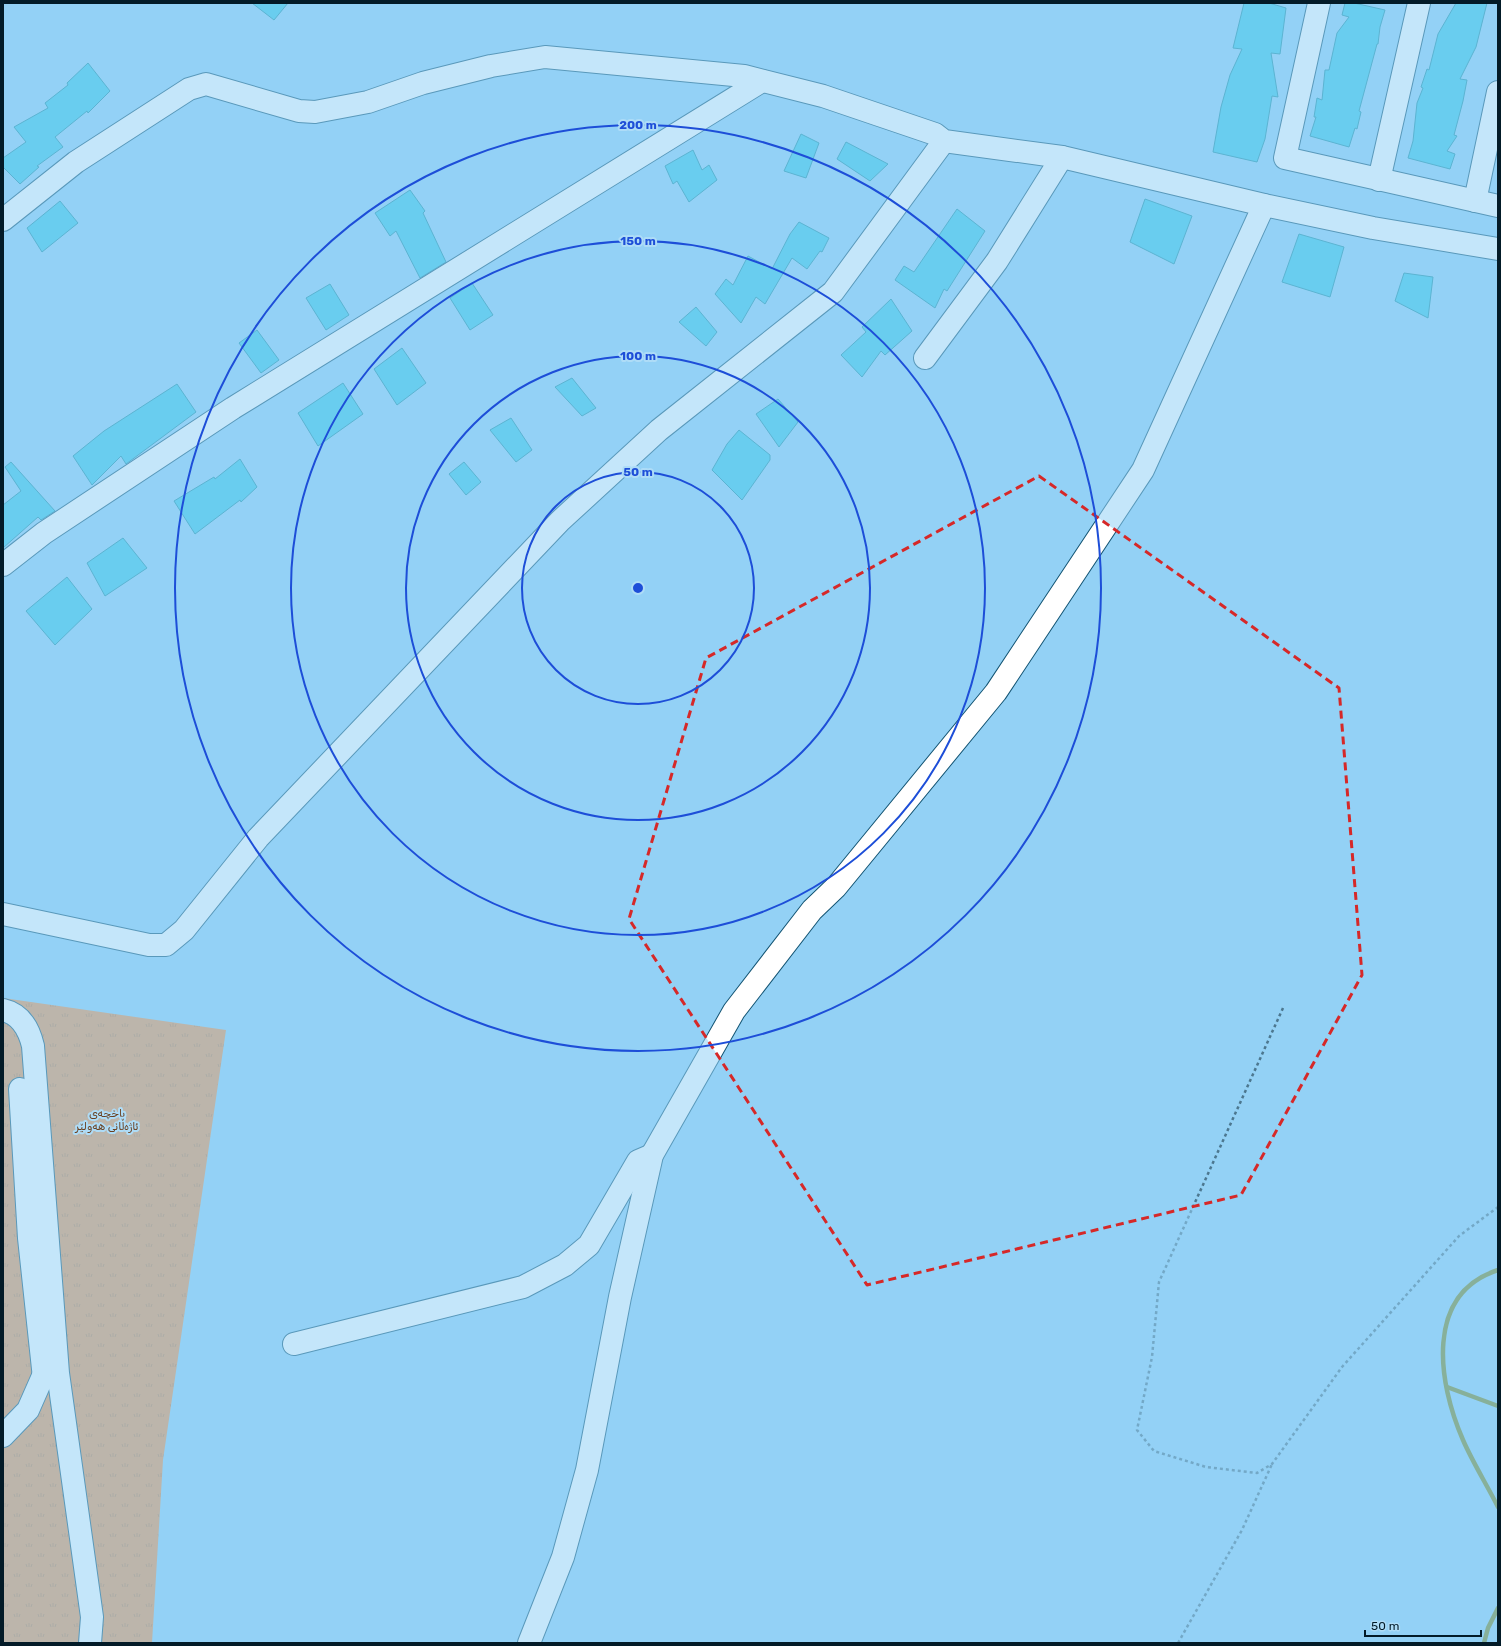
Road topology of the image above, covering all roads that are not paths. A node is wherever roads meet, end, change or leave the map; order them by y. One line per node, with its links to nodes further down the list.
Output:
1 (1319, 3): 7 (street)
2 (1419, 3): 7 (street)
3 (762, 81): 5 (street); 11 (street); 14 (street)
4 (1498, 92): 8 (street)
5 (944, 140): 6 (street); 15 (street)
6 (1062, 157): 9 (street); 13 (street)
7 (1380, 180): 8 (street)
8 (1475, 201): 10 (street)
9 (1264, 205): 12 (street); 18 (street)
10 (1498, 206)
11 (3, 220)
12 (1498, 249)
13 (925, 358)
14 (3, 565)
15 (3, 914)
16 (3, 1010): 20 (street)
17 (20, 1089): 20 (street)
18 (652, 1155): 19 (street); 24 (street)
19 (294, 1344)
20 (51, 1374): 21 (street); 22 (street); 23 (street)
21 (3, 1436)
22 (77, 1588)
23 (90, 1643)
24 (529, 1643)

